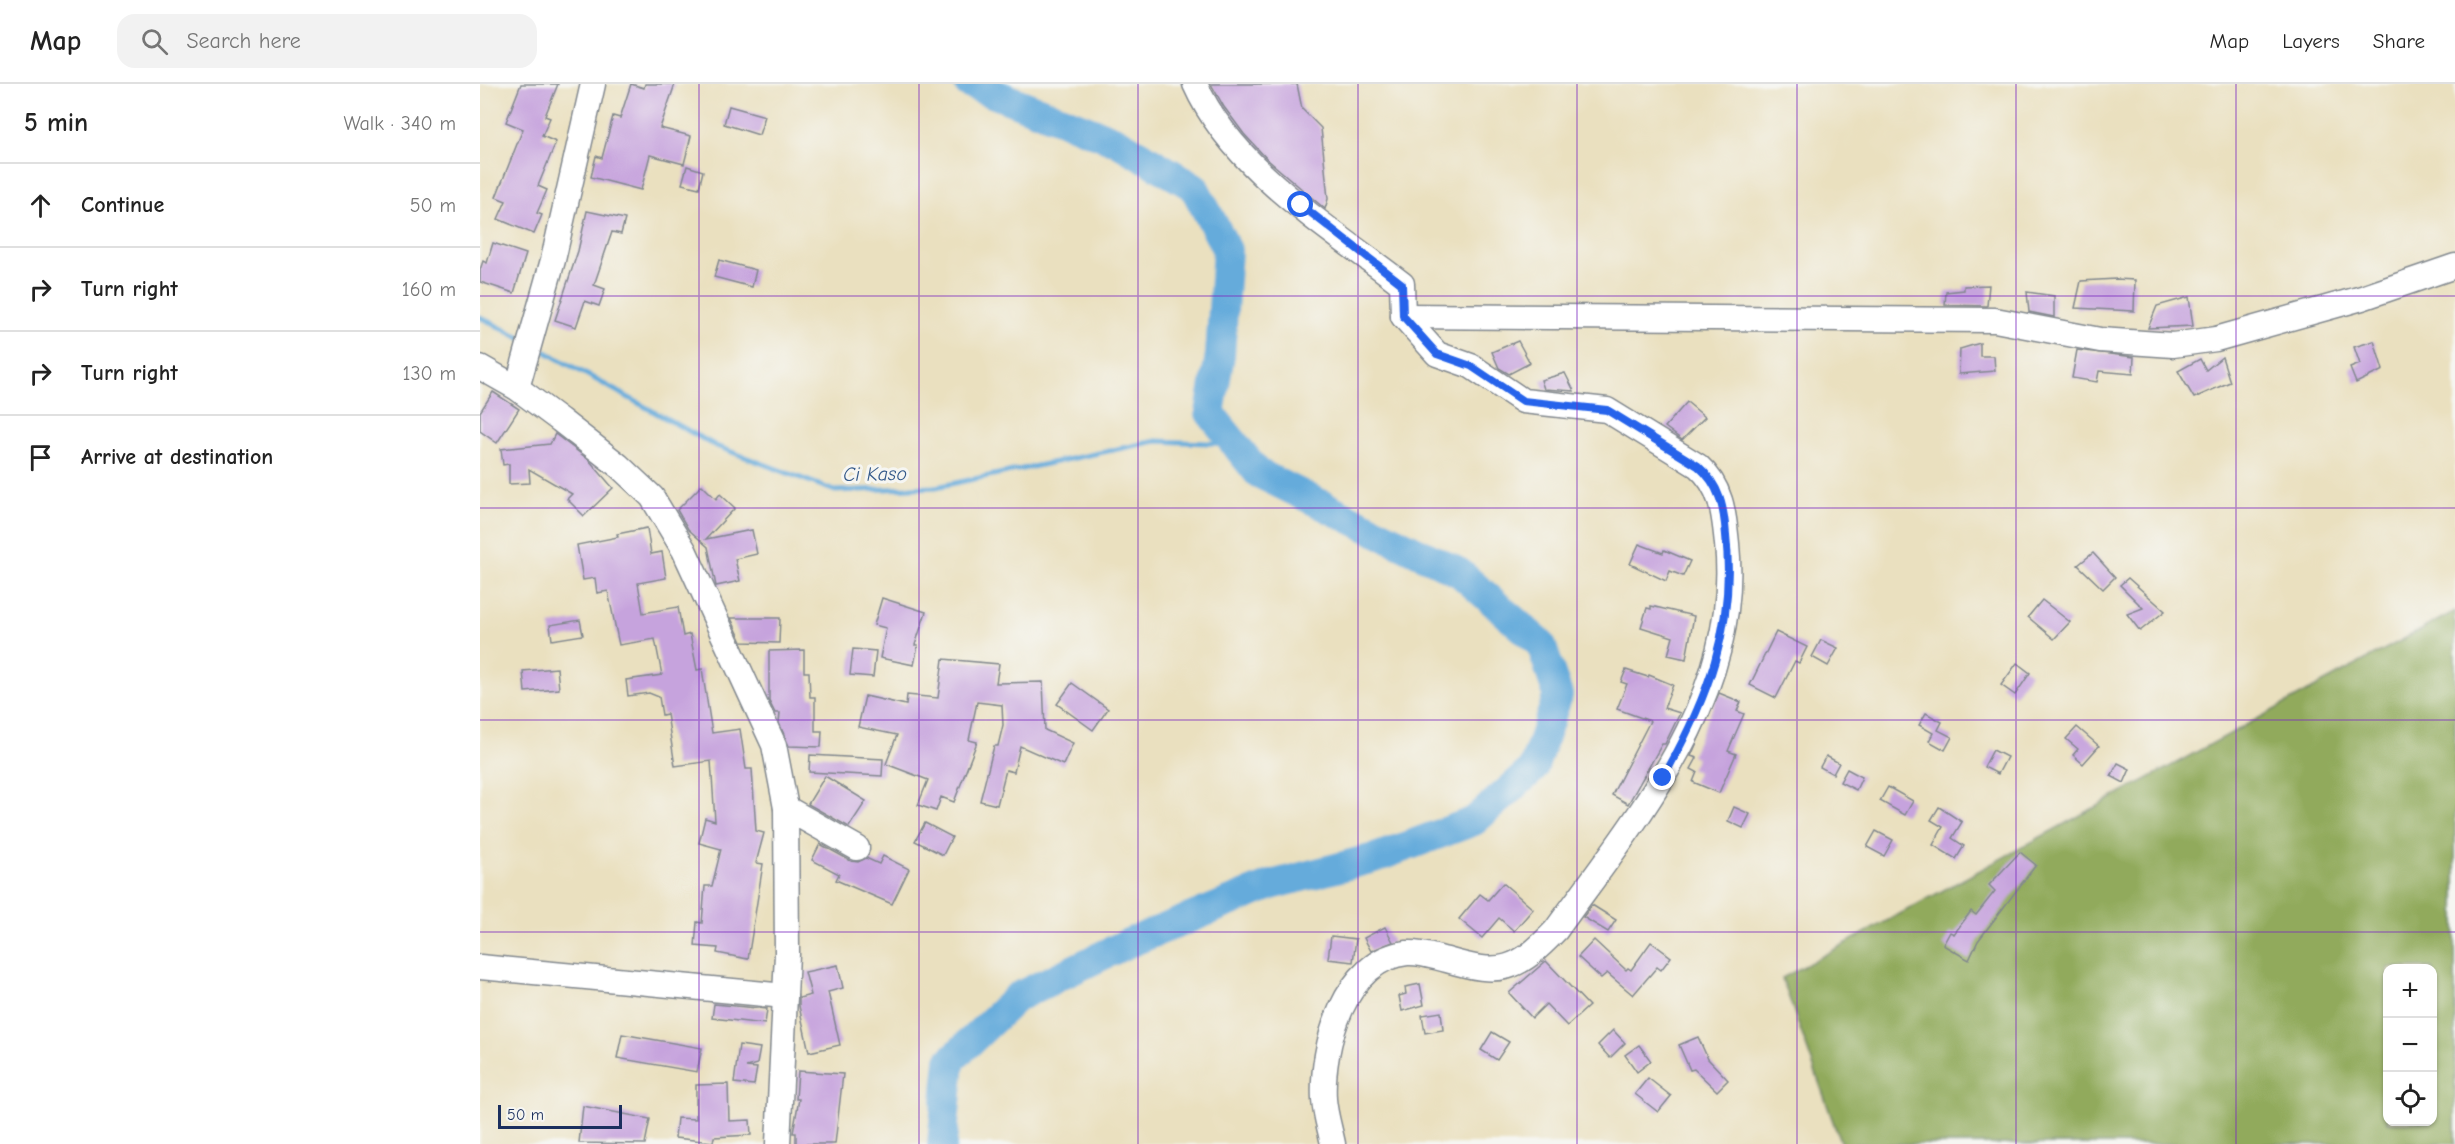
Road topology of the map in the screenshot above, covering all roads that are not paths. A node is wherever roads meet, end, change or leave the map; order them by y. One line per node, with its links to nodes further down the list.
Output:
1 (593, 84): 6 (street)
2 (1195, 84): 4 (street)
3 (2455, 266): 4 (street)
4 (1403, 316): 12 (street)
5 (480, 367): 6 (street)
6 (517, 388): 7 (street)
7 (786, 808): 8 (street); 10 (street)
8 (857, 848)
9 (480, 968): 10 (street)
10 (785, 996): 11 (street)
11 (778, 1144)
12 (1333, 1144)

